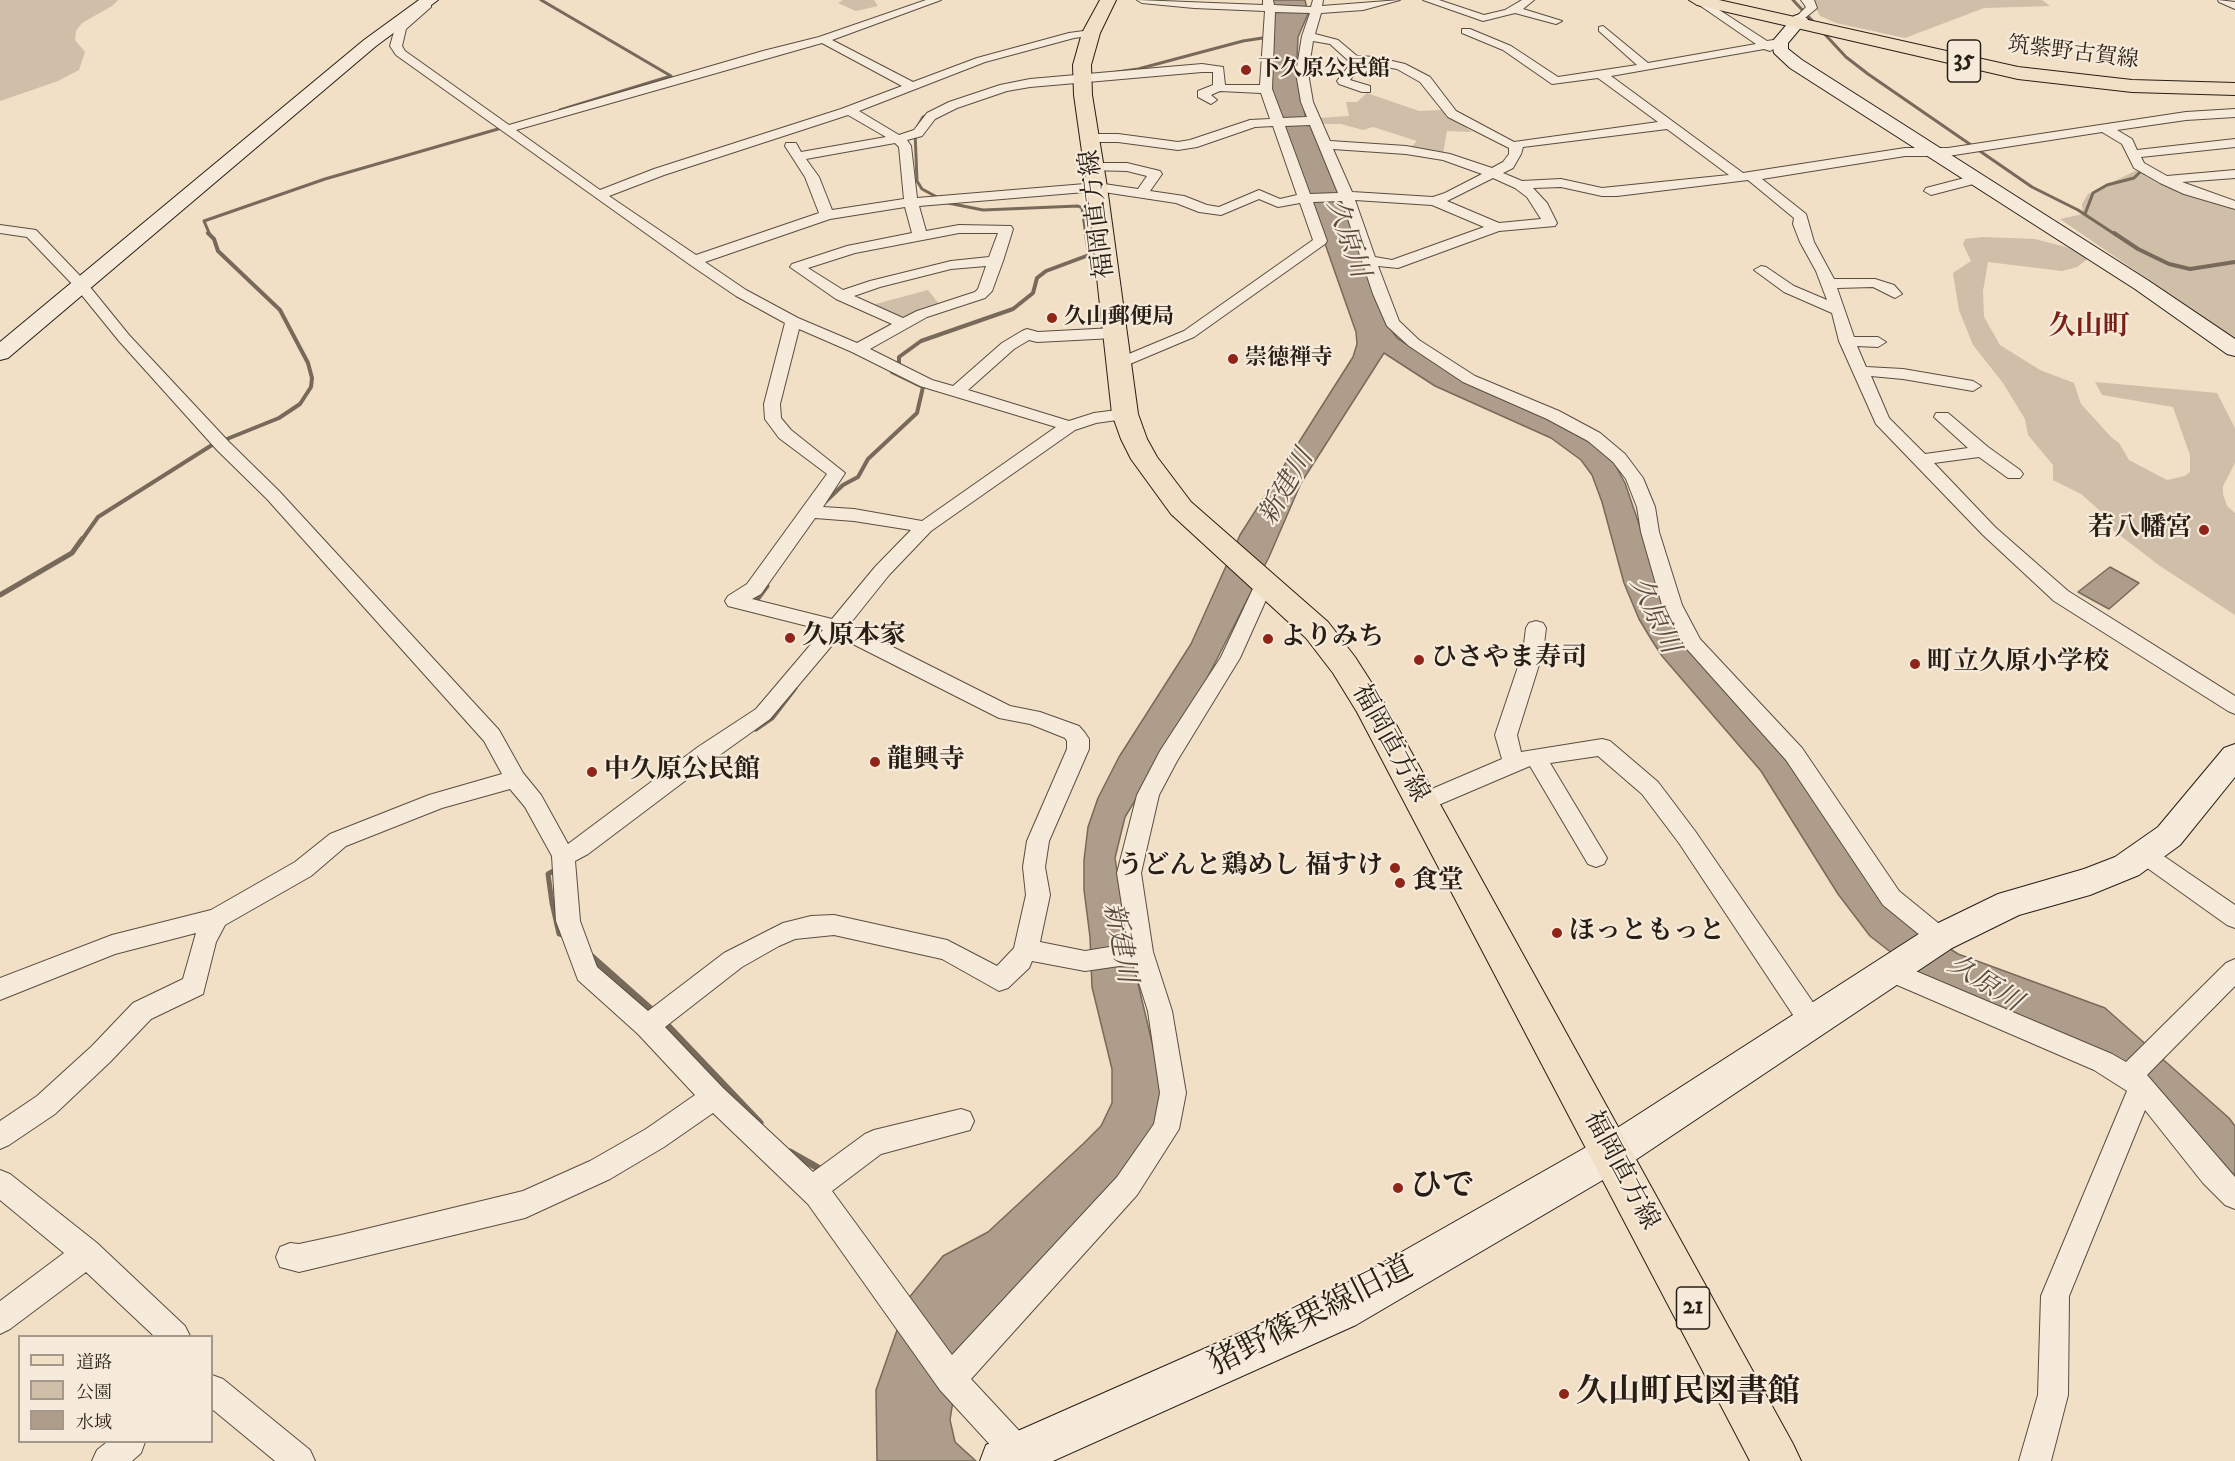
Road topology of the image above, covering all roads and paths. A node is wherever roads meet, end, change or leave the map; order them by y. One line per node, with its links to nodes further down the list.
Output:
1 (936, 0): 22 (street)
2 (1108, 0): 20 (main road, 福岡直方線 / 21)
3 (1144, 0): 12 (street)
4 (1395, 0): 13 (street)
5 (1428, 0): 15 (street)
6 (1529, 0): 15 (street)
7 (1697, 0): 17 (main road, 筑紫野古賀線 / 35); 23 (street)
8 (1715, 0): 17 (main road, 筑紫野古賀線 / 35)
9 (1806, 0): 17 (street)
10 (2223, 0): 14 (street)
11 (428, 1): 41 (street); 75 (street)
12 (1269, 4): 13 (street); 31 (street)
13 (1318, 5): 21 (street)
14 (2235, 6)
15 (1516, 10): 16 (street)
16 (1556, 21)
17 (1798, 21): 23 (street); 28 (main road, 筑紫野古賀線 / 35); 32 (main road, 筑紫野古賀線 / 35)
18 (1603, 29): 25 (street)
19 (1466, 31): 26 (street)
20 (1091, 33): 27 (main road, 福岡直方線 / 21); 29 (street)
21 (1308, 36): 24 (street); 38 (street)
22 (823, 39): 29 (street); 41 (street)
23 (1776, 47): 25 (street); 48 (street)
24 (1354, 59): 33 (street); 47 (street)
25 (1646, 68): 26 (street)
26 (1602, 75): 39 (street)
27 (1083, 80): 30 (street); 43 (main road, 福岡直方線 / 21); 44 (street)
28 (2235, 84)
29 (913, 87): 35 (street)
30 (1219, 87): 31 (street); 34 (street)
31 (1266, 88): 37 (street)
32 (2235, 89)
33 (1366, 90)
34 (1211, 100)
35 (848, 110): 42 (street); 44 (street)
36 (2234, 114): 40 (street)
37 (1278, 121): 38 (street); 43 (street); 62 (street)
38 (1314, 121): 46 (street)
39 (1668, 125): 47 (street); 53 (street)
40 (2104, 128): 48 (street); 49 (street)
41 (507, 129): 60 (street)
42 (782, 134): 50 (street); 60 (street)
43 (1090, 138): 54 (main road, 福岡直方線 / 21)
44 (898, 139): 50 (street); 64 (street)
45 (2235, 143): 49 (street)
46 (1326, 145): 51 (street); 61 (street)
47 (1516, 146): 51 (street)
48 (1934, 152): 53 (street); 55 (street)
49 (2132, 154): 56 (street)
50 (800, 156): 66 (street)
51 (1494, 173): 57 (street); 63 (street)
52 (2235, 174): 56 (street)
53 (1745, 176): 57 (street); 74 (street)
54 (1096, 177): 59 (street); 59 (street); 64 (street); 81 (main road, 福岡直方線 / 21)
55 (1976, 179): 58 (street); 85 (street)
56 (2165, 180): 65 (street)
57 (1520, 185): 67 (street)
58 (1931, 191)
59 (1141, 194): 62 (street)
60 (599, 195): 71 (street)
61 (1347, 197): 62 (street); 63 (street); 70 (street)
62 (1305, 198): 87 (street)
63 (1434, 201): 67 (street)
64 (911, 203): 66 (street); 69 (street)
65 (2235, 205)
66 (827, 215): 71 (street)
67 (1497, 227): 70 (street)
68 (0, 230): 75 (street)
69 (920, 236): 72 (street); 77 (street)
70 (1368, 260): 112 (street)
71 (694, 261): 79 (street)
72 (996, 261): 77 (street); 80 (street)
73 (1761, 270): 78 (street)
74 (1828, 284): 76 (street); 78 (street)
75 (81, 285): 86 (street); 105 (street)
76 (1895, 294)
77 (841, 296): 80 (street)
78 (1838, 310): 82 (street)
79 (793, 321): 84 (street); 97 (street)
80 (901, 323): 84 (street)
81 (1114, 333): 87 (main road, 福岡直方線 / 21); 90 (street)
82 (1847, 341): 83 (street); 88 (street)
83 (1878, 342)
84 (858, 349): 90 (street)
85 (2235, 349)
86 (0, 353)
87 (1118, 364): 91 (main road, 福岡直方線 / 21)
88 (1861, 371): 89 (street); 95 (street)
89 (1973, 386)
90 (956, 392): 93 (street)
91 (1125, 414): 93 (street); 99 (main road, 福岡直方線 / 21)
92 (1942, 417): 94 (street)
93 (1069, 426): 98 (street)
94 (1982, 451): 95 (street); 96 (street)
95 (1922, 460): 102 (street)
96 (2014, 474)
97 (809, 512): 98 (street); 100 (street)
98 (925, 527): 100 (street)
99 (1265, 582): 106 (main road, 福岡直方線 / 21); 114 (street)
100 (836, 627): 108 (street); 113 (street)
101 (1536, 628): 104 (street)
102 (2235, 706)
103 (2235, 756): 107 (street, 猪野篠栗線旧道)
104 (1524, 760): 106 (street); 109 (street); 118 (street)
105 (515, 779): 108 (street); 110 (street)
106 (1421, 802): 124 (main road, 福岡直方線 / 21)
107 (2144, 854): 111 (street); 112 (street, 猪野篠栗線旧道)
108 (563, 856): 119 (street)
109 (1596, 858)
110 (217, 918): 117 (street); 123 (street)
111 (2235, 918)
112 (1939, 938): 115 (street, 猪野篠栗線旧道)
113 (1026, 950): 114 (street); 119 (street)
114 (1141, 952): 132 (street)
115 (1895, 967): 118 (street, 猪野篠栗線旧道); 120 (street)
116 (2235, 970): 120 (street)
117 (0, 989)
118 (1812, 1022): 124 (street, 猪野篠栗線旧道)
119 (647, 1026): 121 (street)
120 (2135, 1081): 127 (street); 139 (street)
121 (714, 1097): 126 (street); 129 (street)
122 (961, 1121): 126 (street)
123 (0, 1136)
124 (1611, 1154): 135 (street, 猪野篠栗線旧道); 138 (main road, 福岡直方線 / 21)
125 (0, 1183): 128 (street)
126 (813, 1189): 132 (street)
127 (2235, 1196)
128 (87, 1253): 130 (street); 131 (street)
129 (290, 1257)
130 (0, 1319)
131 (174, 1335)
132 (951, 1379): 135 (street)
133 (213, 1391): 137 (street)
134 (129, 1443): 136 (street)
135 (1015, 1459)
136 (108, 1461)
137 (298, 1461)
138 (1776, 1461)
139 (2035, 1461)

